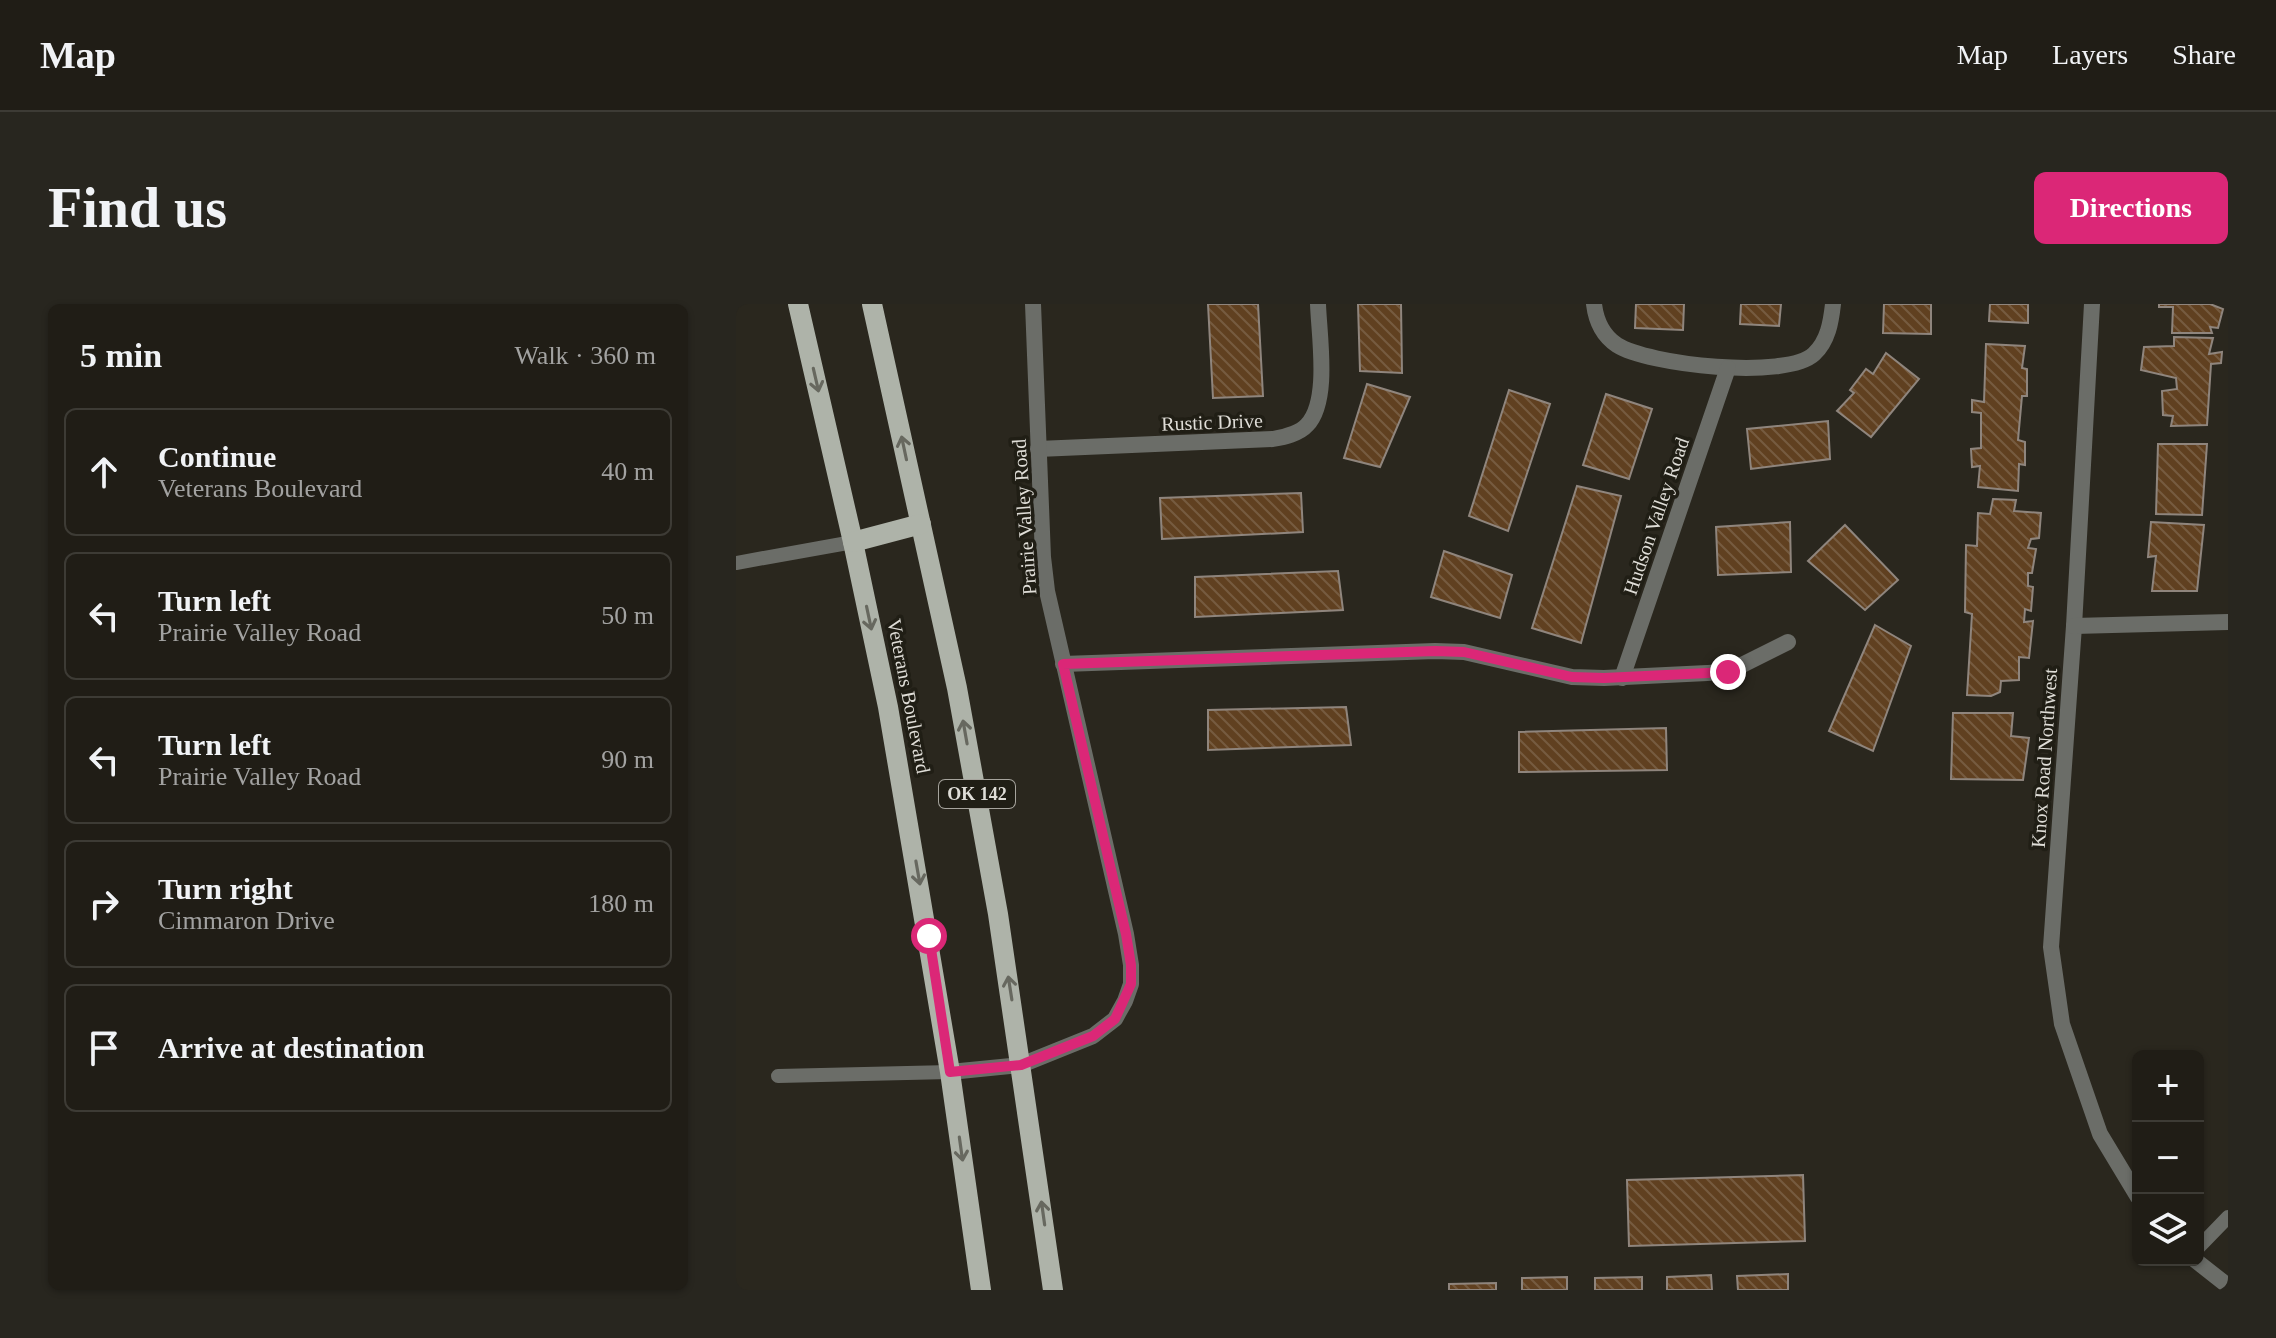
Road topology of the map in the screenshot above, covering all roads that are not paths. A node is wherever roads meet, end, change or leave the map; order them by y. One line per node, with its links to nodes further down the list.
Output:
1 (798, 304): 11 (main road, Veterans Boulevard, one-way to 11)
2 (872, 304): 10 (main road, OK 142, one-way to 2)
3 (1033, 304): 9 (street, Prairie Valley Road)
4 (1318, 304): 9 (street, Rustic Drive)
5 (1594, 304): 8 (street)
6 (1833, 304): 8 (street)
7 (2092, 304): 14 (street, Knox Road Northwest)
8 (1728, 368): 17 (street, Hudson Valley Road)
9 (1038, 449): 16 (street, Prairie Valley Road)
10 (921, 524): 11 (main road); 18 (main road, OK 142, one-way to 10)
11 (853, 542): 12 (lane); 19 (main road, Veterans Boulevard, one-way to 19)
12 (736, 563)
13 (2228, 622): 14 (street)
14 (2074, 626): 21 (street, Knox Road Northwest)
15 (1788, 642): 17 (street)
16 (1063, 664): 17 (street); 18 (street, Prairie Valley Road)
17 (1622, 678)
18 (1021, 1065): 19 (street, Prairie Valley Road); 27 (main road, OK 142, one-way to 18)
19 (950, 1072): 20 (lane); 26 (main road, Veterans Boulevard, one-way to 26)
20 (778, 1076)
21 (2136, 1194)
22 (2228, 1217): 23 (lane)
23 (2204, 1242)
24 (2203, 1266): 25 (street)
25 (2228, 1286)
26 (981, 1290)
27 (1053, 1290)

